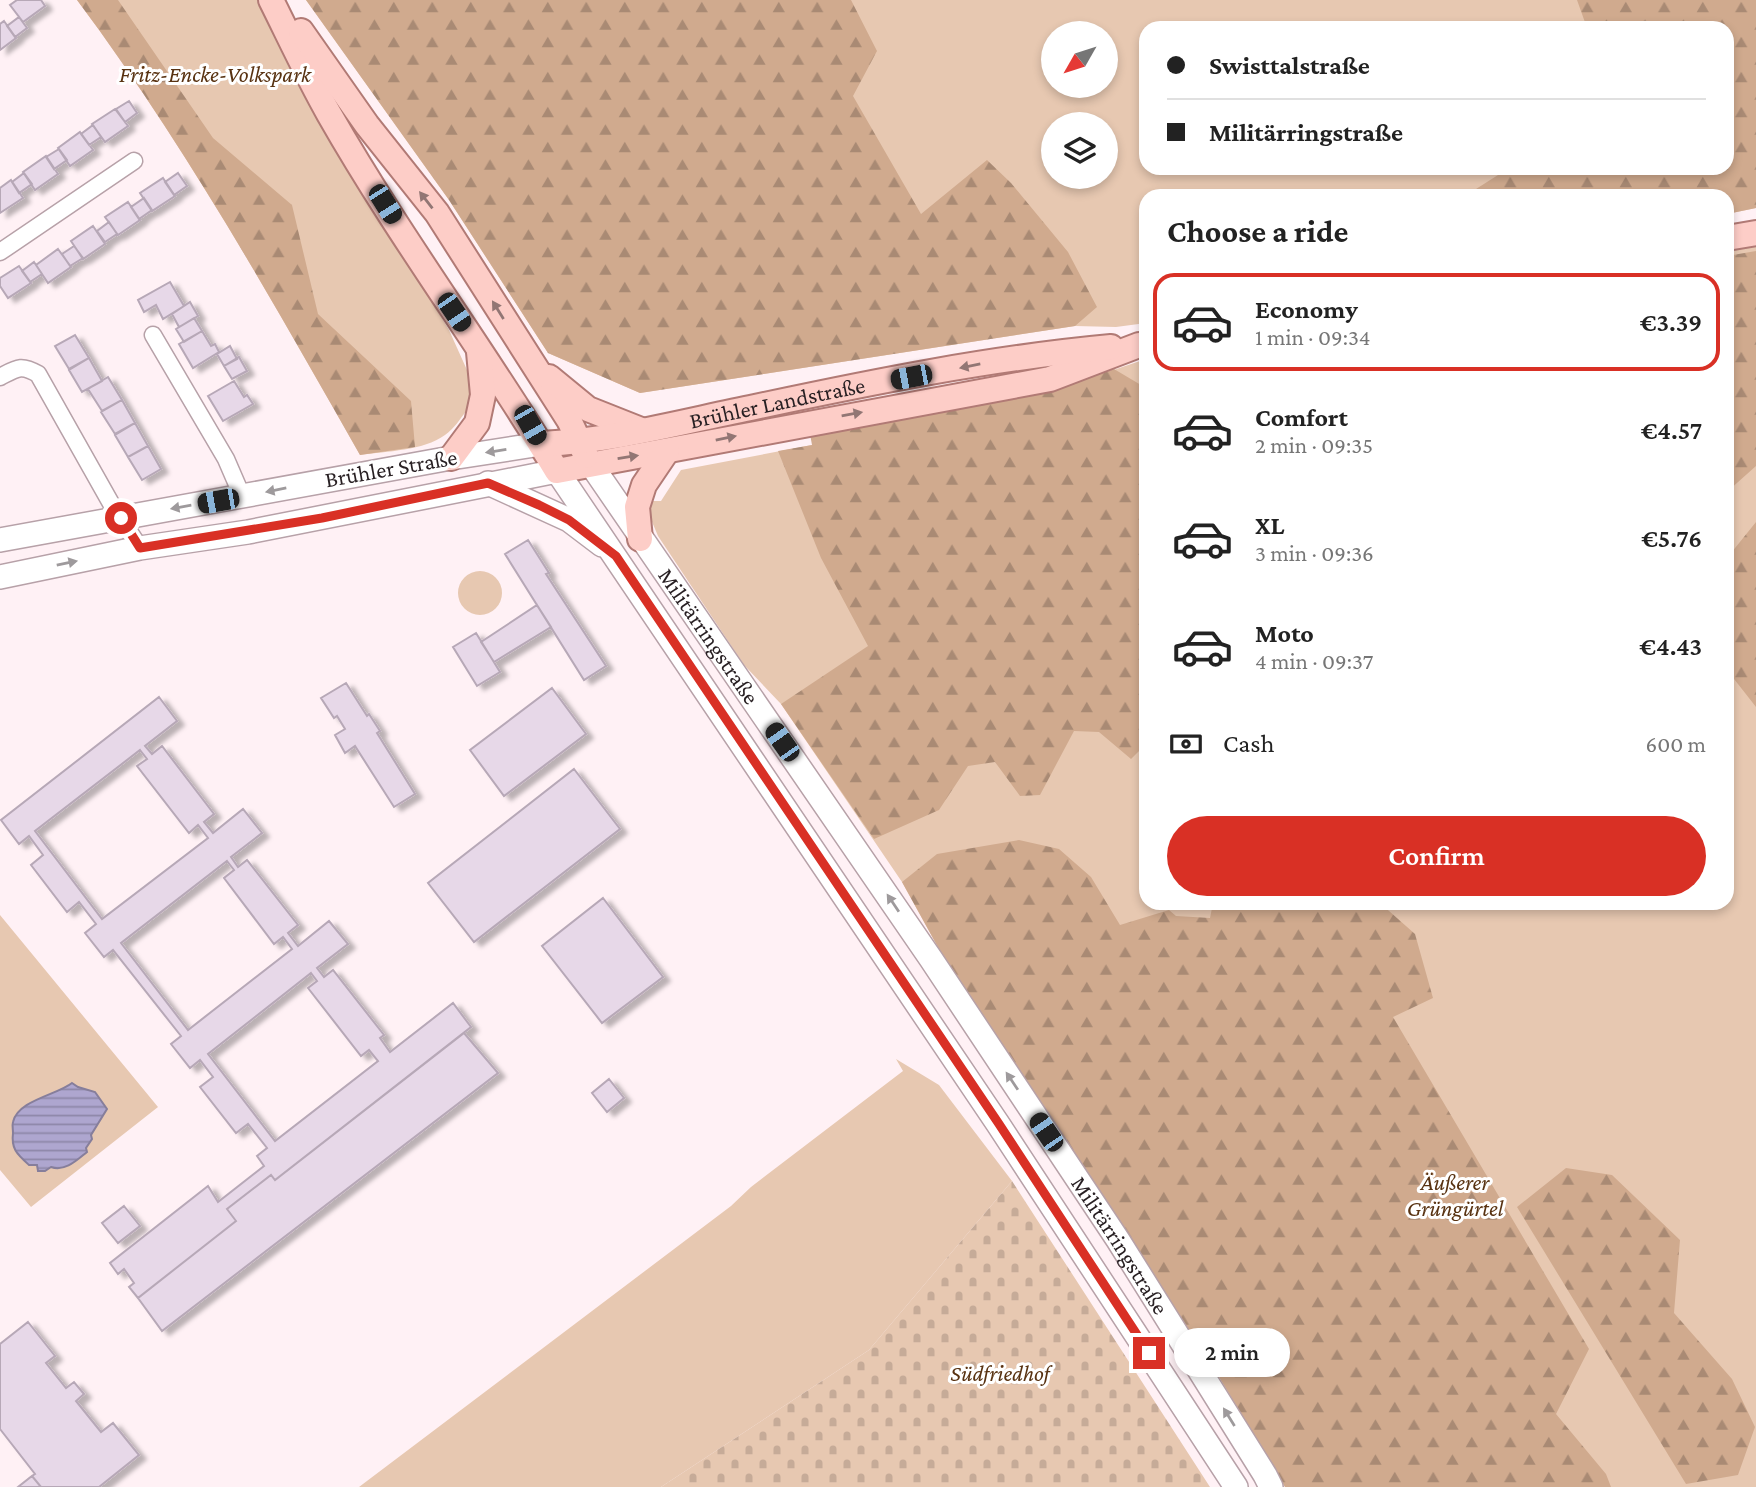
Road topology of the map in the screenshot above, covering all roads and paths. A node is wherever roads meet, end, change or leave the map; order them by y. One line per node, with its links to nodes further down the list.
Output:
1 (271, 0): 10 (main road, Militärringstraße)
2 (279, 0): 11 (main road, Militärringstraße, one-way to 2)
3 (134, 161): 6 (street)
4 (1756, 233): 5 (main road)
5 (1734, 237)
6 (0, 252)
7 (153, 335): 20 (street)
8 (1139, 344): 13 (main road, Brühler Landstraße, one-way to 13)
9 (1139, 346): 15 (main road, Brühler Landstraße, one-way to 9)
10 (478, 348): 14 (main road, Militärringstraße); 17 (main road)
11 (532, 362): 13 (main road); 16 (main road, Militärringstraße)
12 (0, 377): 21 (street)
13 (642, 430): 16 (main road, Brühler Landstraße)
14 (541, 444): 16 (main road, Brühler Landstraße); 17 (main road, Brühler Straße, one-way to 17); 18 (main road, Militärringstraße)
15 (667, 451): 16 (main road, Brühler Landstraße, one-way to 15); 23 (main road)
16 (584, 453): 18 (main road, Brühler Landstraße); 23 (main road, Militärringstraße)
17 (451, 458): 20 (main road, Brühler Straße, one-way to 20)
18 (558, 471): 19 (main road, Brühler Straße); 26 (main road, Militärringstraße)
19 (488, 483): 22 (main road, Brühler Straße); 26 (main road)
20 (242, 496): 21 (main road, Brühler Straße, one-way to 21); 22 (main road)
21 (121, 518): 24 (main road, Brühler Straße); 25 (street)
22 (248, 531): 25 (main road, Brühler Straße)
23 (640, 539): 29 (main road, Militärringstraße, one-way to 23)
24 (0, 540)
25 (140, 548): 27 (main road, Brühler Straße, one-way to 25)
26 (616, 556): 28 (main road, Militärringstraße)
27 (0, 577)
28 (1236, 1487)
29 (1271, 1487)

